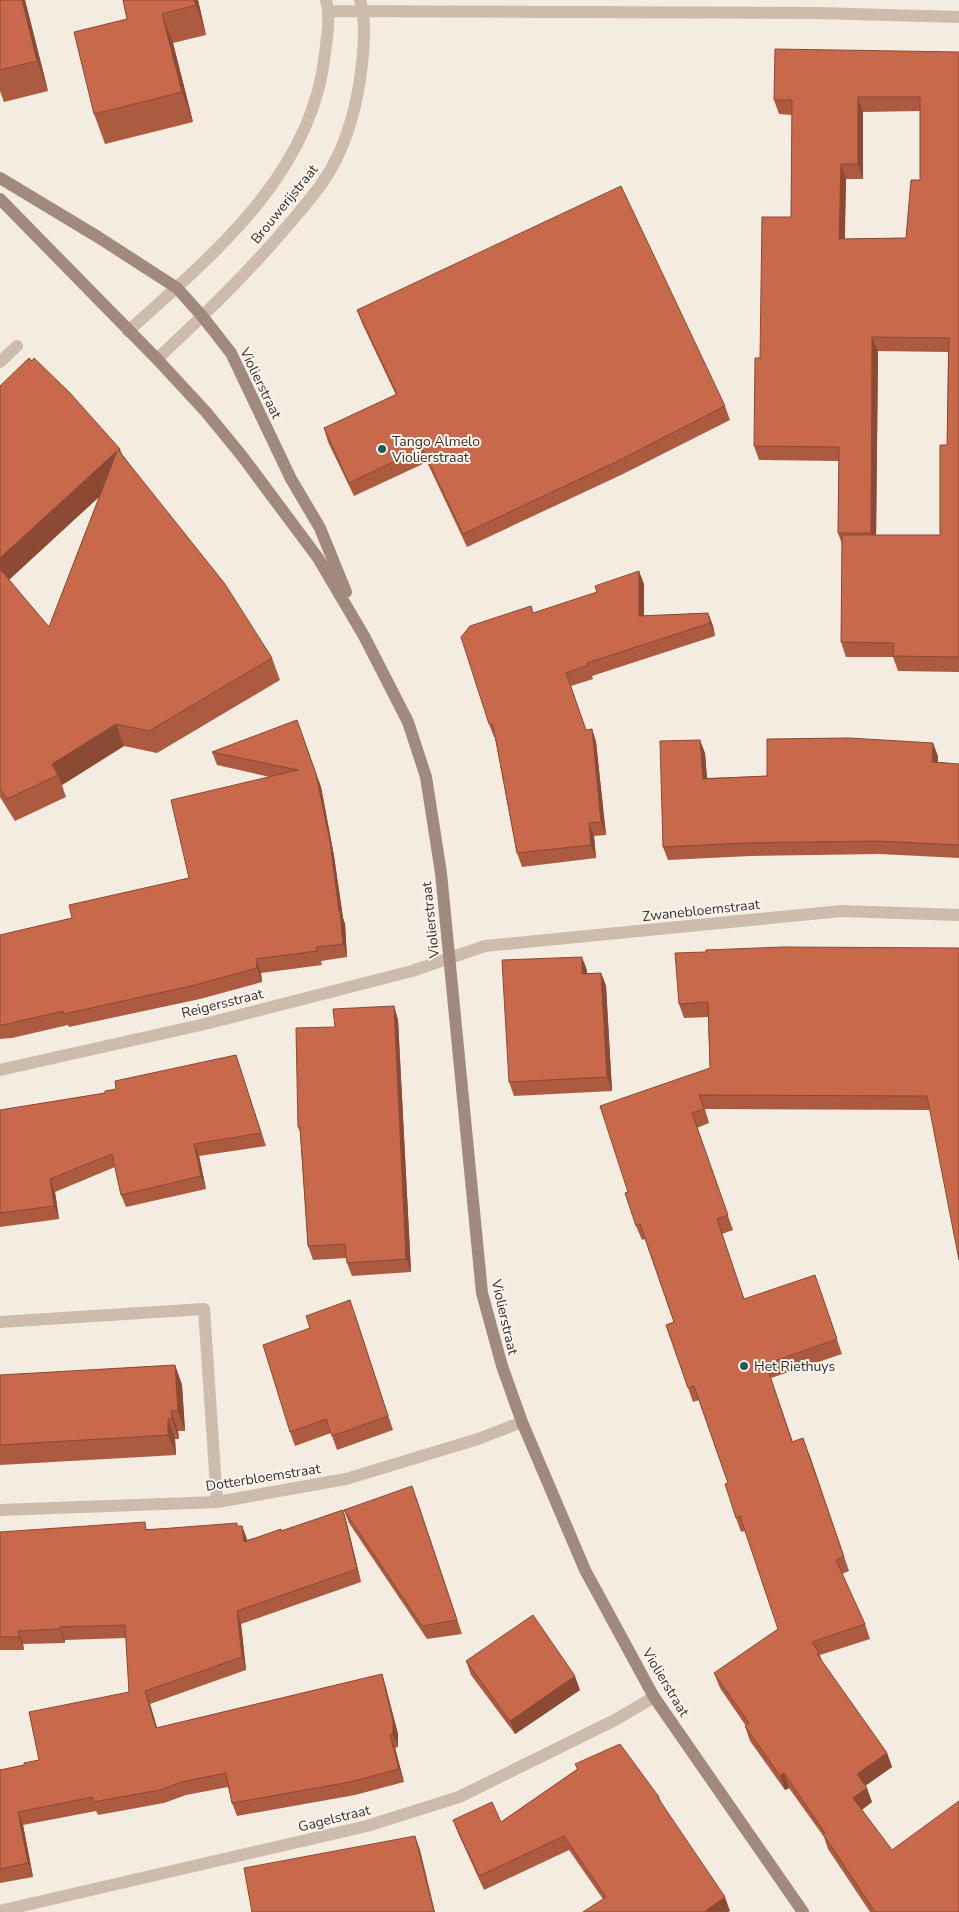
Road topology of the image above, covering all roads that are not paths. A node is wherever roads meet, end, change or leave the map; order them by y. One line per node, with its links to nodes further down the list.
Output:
1 (817, 0): 4 (street)
2 (328, 6): 3 (street); 8 (street, Brouwerijstraat)
3 (362, 6): 4 (street); 9 (street, Brouwerijstraat)
4 (817, 13): 5 (street)
5 (959, 17)
6 (0, 178): 8 (main road, Violierstraat)
7 (0, 199): 10 (main road, Violierstraat)
8 (177, 288): 9 (main road, Violierstraat); 10 (street, Brouwerijstraat)
9 (202, 316): 12 (street, Brouwerijstraat); 14 (main road, Violierstraat)
10 (128, 331): 12 (main road, Violierstraat)
11 (17, 346): 13 (street)
12 (157, 359): 14 (main road, Violierstraat)
13 (0, 362)
14 (364, 636): 16 (main road, Violierstraat)
15 (959, 915): 16 (street, Zwanebloemstraat)
16 (449, 958): 17 (street, Reigersstraat); 19 (main road, Violierstraat)
17 (0, 1070)
18 (0, 1322): 20 (street)
19 (522, 1422): 20 (street, Dotterbloemstraat); 22 (main road, Violierstraat)
20 (218, 1502): 21 (street, Dotterbloemstraat)
21 (0, 1510)
22 (654, 1697): 23 (street, Gagelstraat); 24 (main road, Violierstraat)
23 (0, 1911)
24 (803, 1912)

